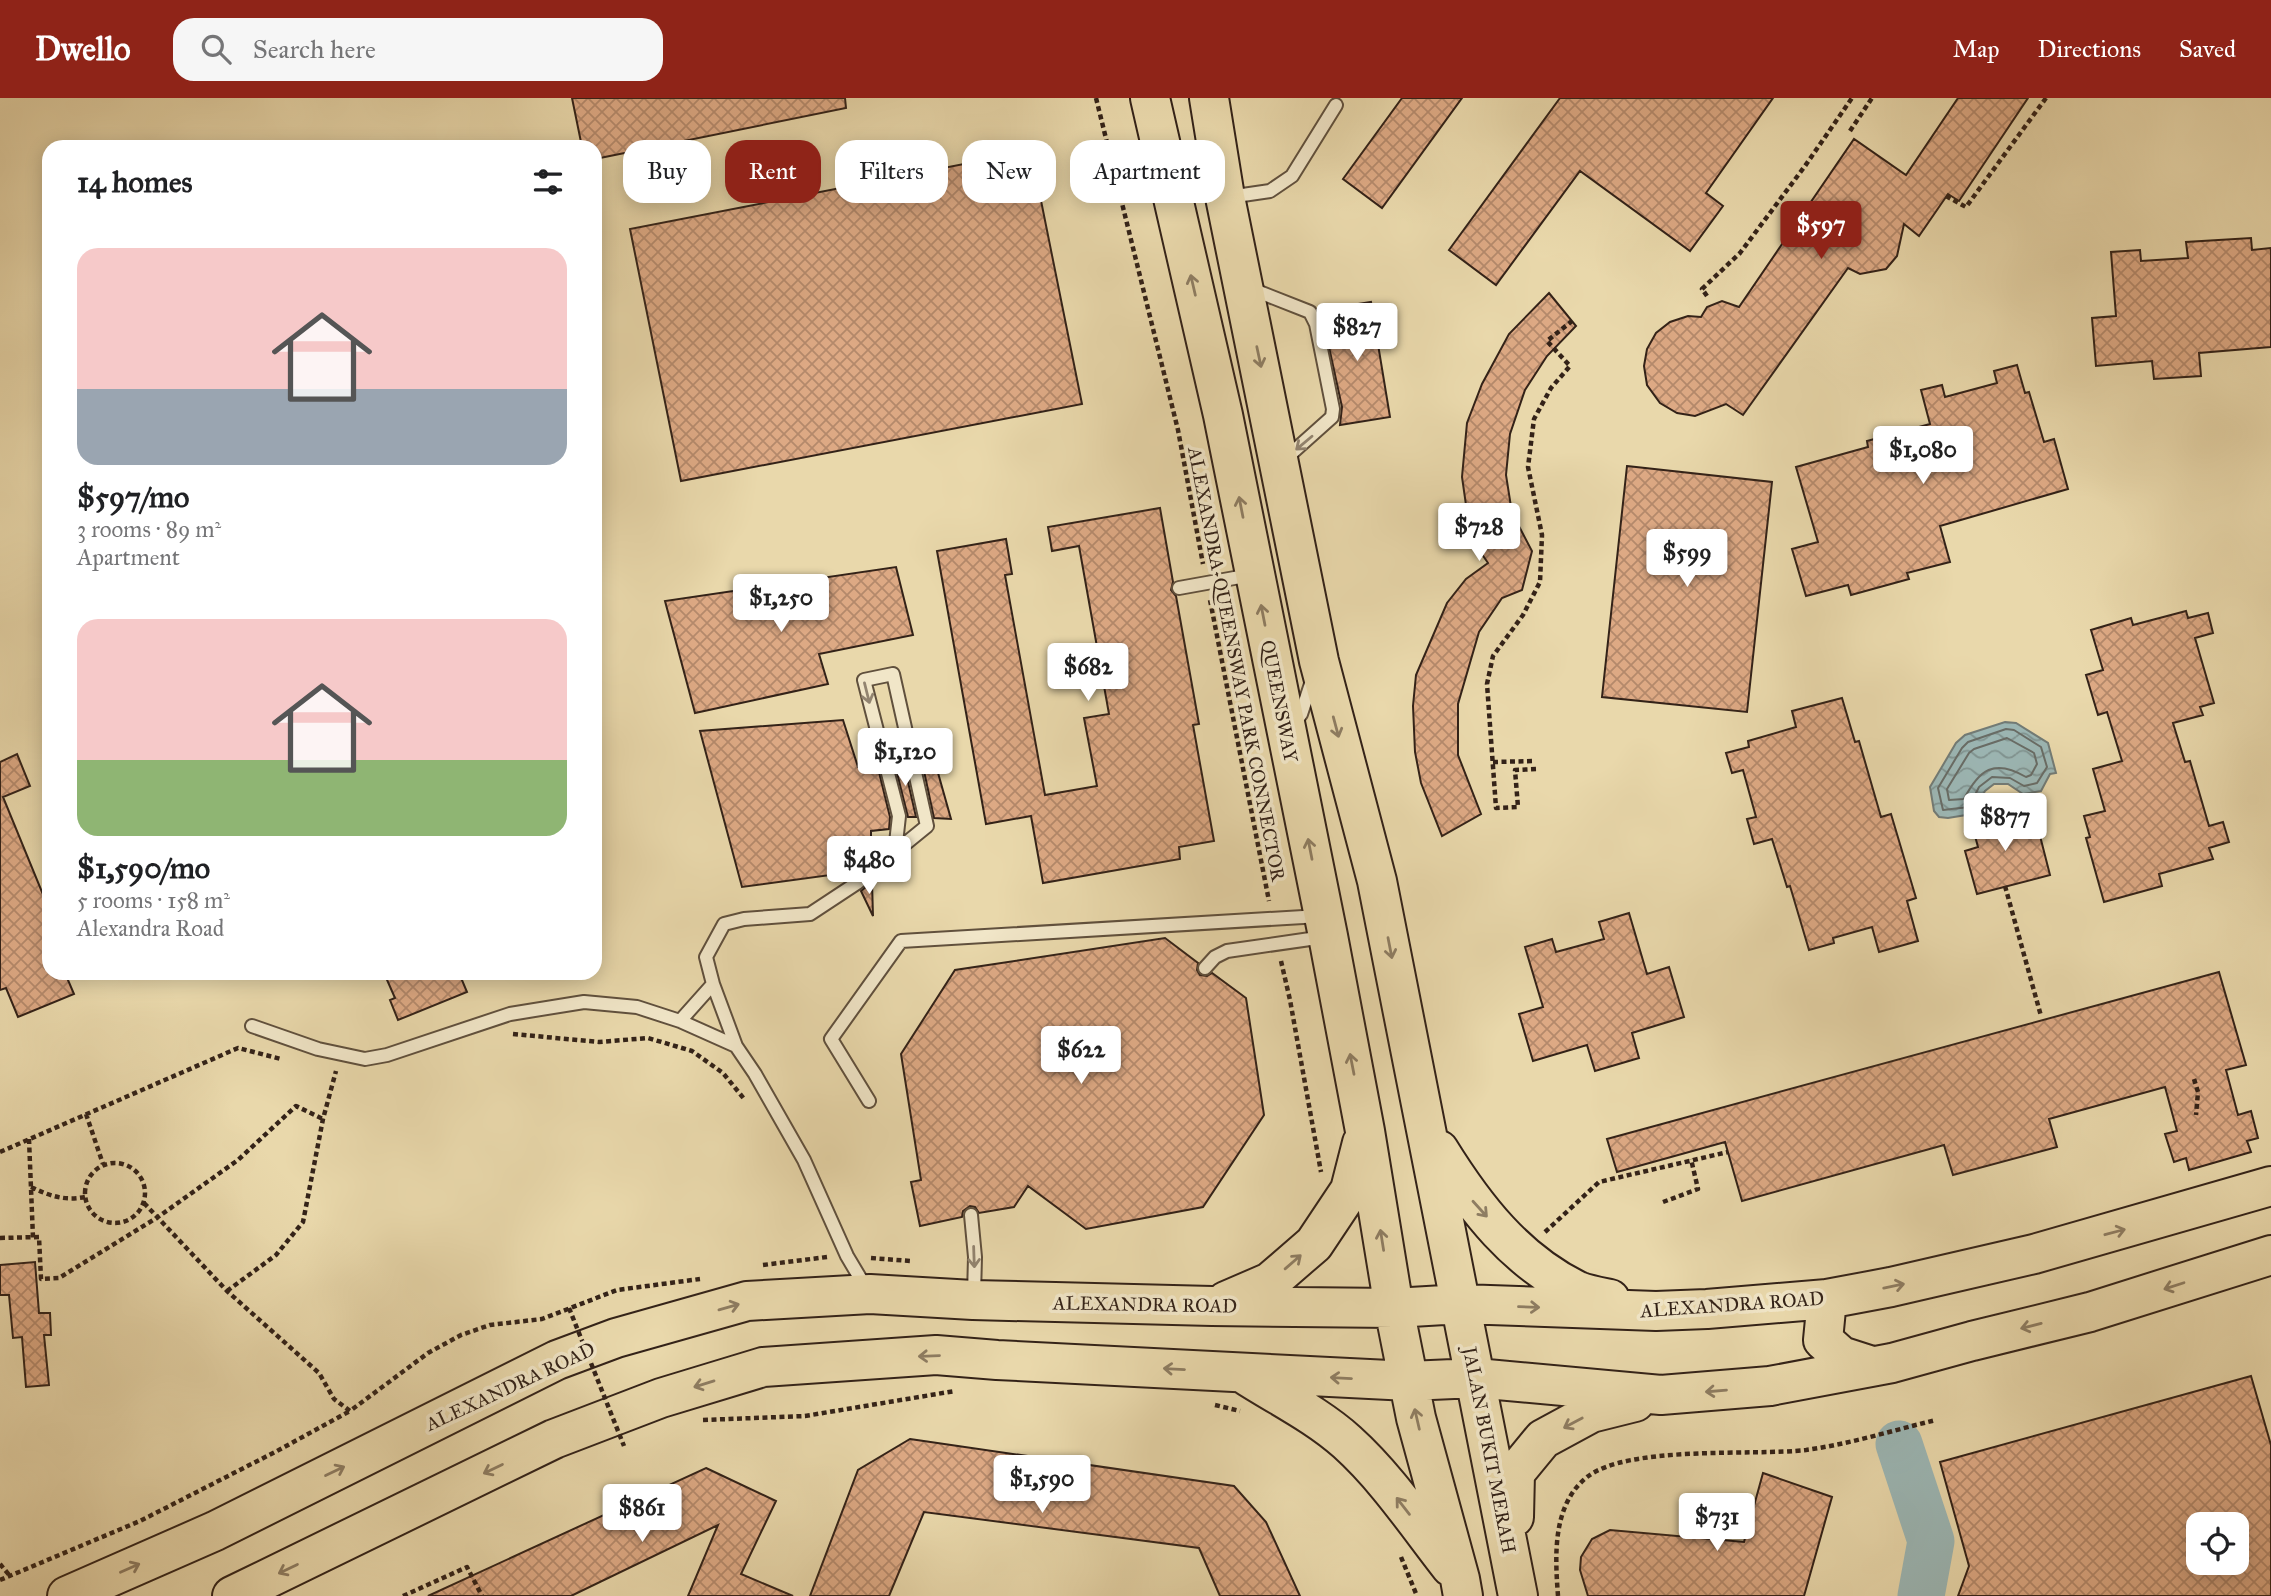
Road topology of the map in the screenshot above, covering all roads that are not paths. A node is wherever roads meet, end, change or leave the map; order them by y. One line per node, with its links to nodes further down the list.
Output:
1 (1150, 98): 8 (main road, QUEENSWAY, one-way to 1)
2 (1209, 98): 4 (main road)
3 (1336, 104): 5 (lane)
4 (1216, 140)
5 (1225, 197): 6 (main road)
6 (1244, 286): 7 (main road, one-way to 7); 7 (lane, one-way to 7)
7 (1279, 463): 10 (main road)
8 (1254, 574): 9 (lane); 11 (main road, QUEENSWAY, one-way to 8)
9 (1179, 588)
10 (1319, 661): 11 (lane); 21 (main road, one-way to 21)
11 (1287, 733): 13 (main road, QUEENSWAY, one-way to 11)
12 (895, 852): 12 (lane, one-way to 12); 15 (lane)
13 (1326, 926): 14 (lane); 19 (lane); 20 (main road, QUEENSWAY, one-way to 13)
14 (1205, 968)
15 (713, 984): 16 (lane); 18 (lane)
16 (680, 1021): 17 (lane); 18 (lane)
17 (252, 1026)
18 (736, 1046): 25 (lane)
19 (869, 1101)
20 (1364, 1131): 29 (main road, one-way to 20); 30 (main road, QUEENSWAY, one-way to 20)
21 (1428, 1133): 28 (main road); 31 (main road, one-way to 31)
22 (2271, 1186): 26 (main road, ALEXANDRA ROAD, one-way to 22)
23 (971, 1215): 27 (lane, one-way to 27)
24 (2271, 1255): 32 (main road, one-way to 32)
25 (870, 1294): 27 (main road, ALEXANDRA ROAD); 39 (main road, ALEXANDRA ROAD, one-way to 25)
26 (1827, 1299): 31 (main road, ALEXANDRA ROAD); 32 (main road)
27 (973, 1300): 29 (main road, ALEXANDRA ROAD)
28 (1461, 1304): 30 (main road, ALEXANDRA ROAD); 31 (main road, ALEXANDRA ROAD, one-way to 31); 34 (main road, JALAN BUKIT MERAH)
29 (1212, 1307): 30 (main road, ALEXANDRA ROAD)
30 (1394, 1308): 35 (main road)
31 (1656, 1311)
32 (1872, 1366): 36 (main road, one-way to 36)
33 (1242, 1373): 35 (main road, one-way to 33); 38 (main road, one-way to 33); 40 (main road, one-way to 40)
34 (1476, 1378): 35 (main road); 36 (main road); 37 (main road, JALAN BUKIT MERAH)
35 (1409, 1381): 38 (main road, one-way to 35)
36 (1661, 1395): 37 (main road, one-way to 37)
37 (1516, 1584)
38 (1461, 1588)
39 (67, 1596)
40 (232, 1596)

